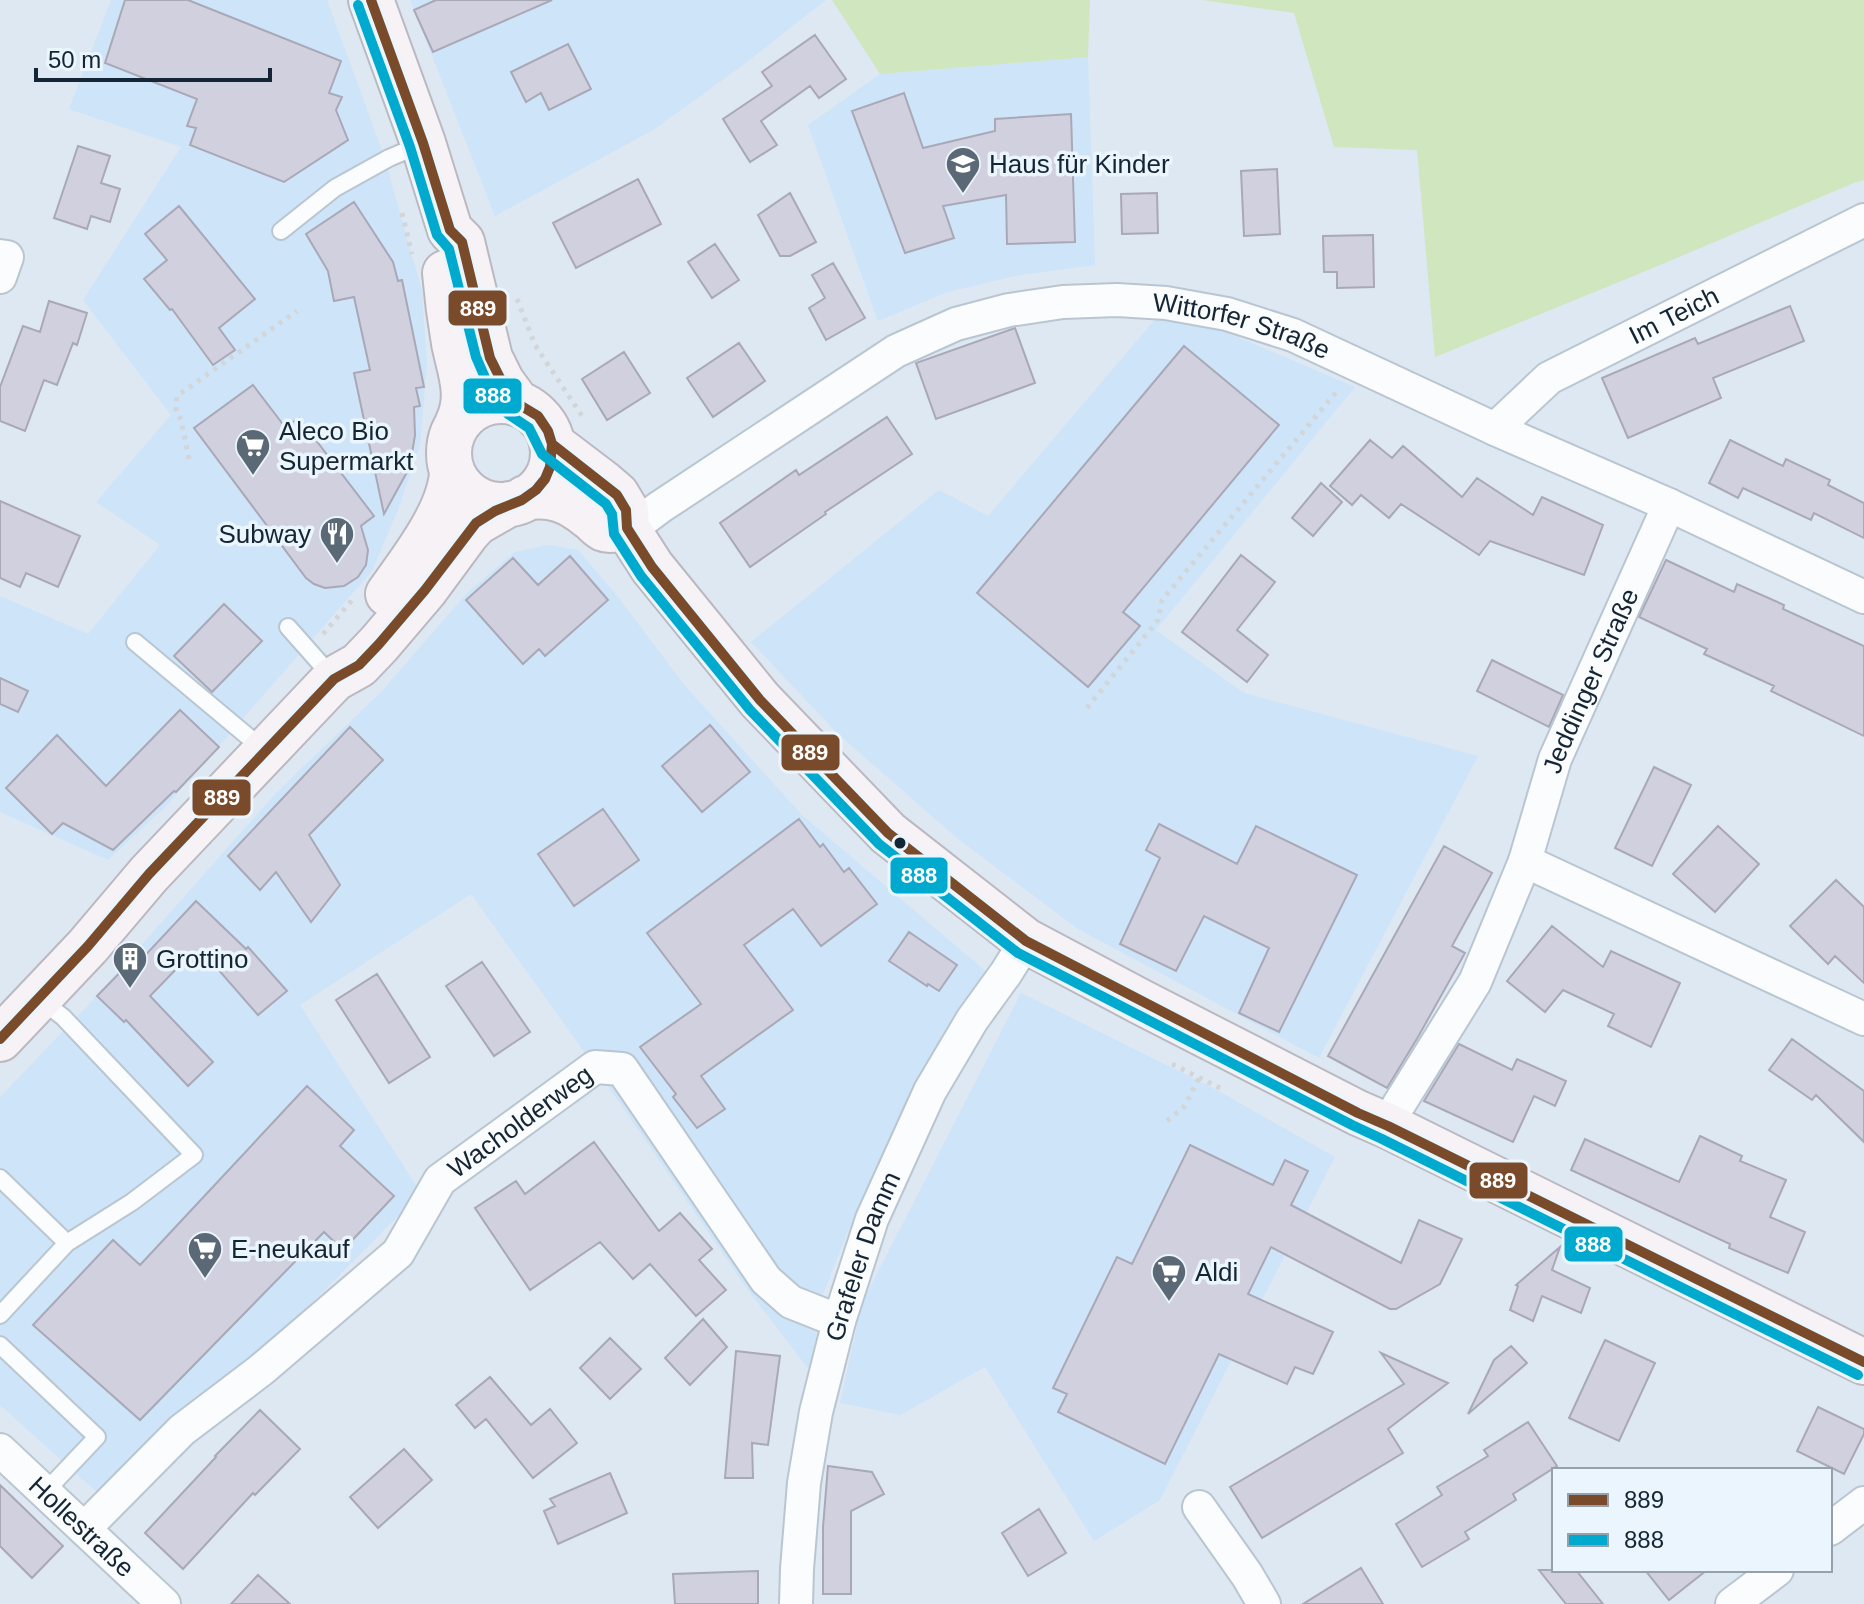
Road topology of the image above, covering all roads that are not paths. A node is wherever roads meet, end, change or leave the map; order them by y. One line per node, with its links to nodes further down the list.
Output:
1 (371, 0): 2 (main road)
2 (423, 143): 4 (main road); 5 (lane)
3 (1864, 220): 10 (street, Im Teich)
4 (450, 230): 8 (main road); 9 (main road)
5 (281, 231)
6 (0, 256): 7 (street)
7 (0, 277)
8 (518, 404): 9 (main road); 11 (main road)
9 (457, 424): 12 (main road)
10 (1495, 429): 14 (street, Wittorfer Straße); 15 (street, Wittorfer Straße)
11 (552, 444): 13 (main road); 15 (main road)
12 (452, 471): 13 (main road); 19 (main road)
13 (517, 501): 15 (main road); 19 (main road)
14 (1669, 505): 16 (street, Wittorfer Straße); 21 (street, Jeddinger Straße)
15 (628, 531): 22 (main road)
16 (1864, 597)
17 (288, 627): 19 (lane)
18 (135, 642): 20 (lane)
19 (334, 679): 20 (main road)
20 (265, 751): 23 (main road)
21 (1525, 861): 24 (street); 26 (street, Jeddinger Straße)
22 (1026, 941): 26 (main road); 30 (street, Grafeler Damm)
23 (39, 998): 25 (main road); 28 (lane)
24 (1864, 1019)
25 (0, 1039)
26 (1388, 1126): 32 (main road)
27 (0, 1178): 28 (lane)
28 (67, 1243): 29 (lane)
29 (0, 1315)
30 (839, 1321): 38 (street, Wacholderweg); 41 (street, Grafeler Damm)
31 (0, 1345): 34 (lane)
32 (1864, 1362)
33 (0, 1450): 34 (street, Hollestraße)
34 (44, 1493): 38 (street, Hollestraße)
35 (1864, 1503): 37 (street)
36 (1199, 1507): 42 (street)
37 (1832, 1527)
38 (84, 1529): 40 (street, Hollestraße)
39 (1774, 1572): 43 (street)
40 (164, 1604)
41 (796, 1604)
42 (1264, 1604)
43 (1732, 1604)

